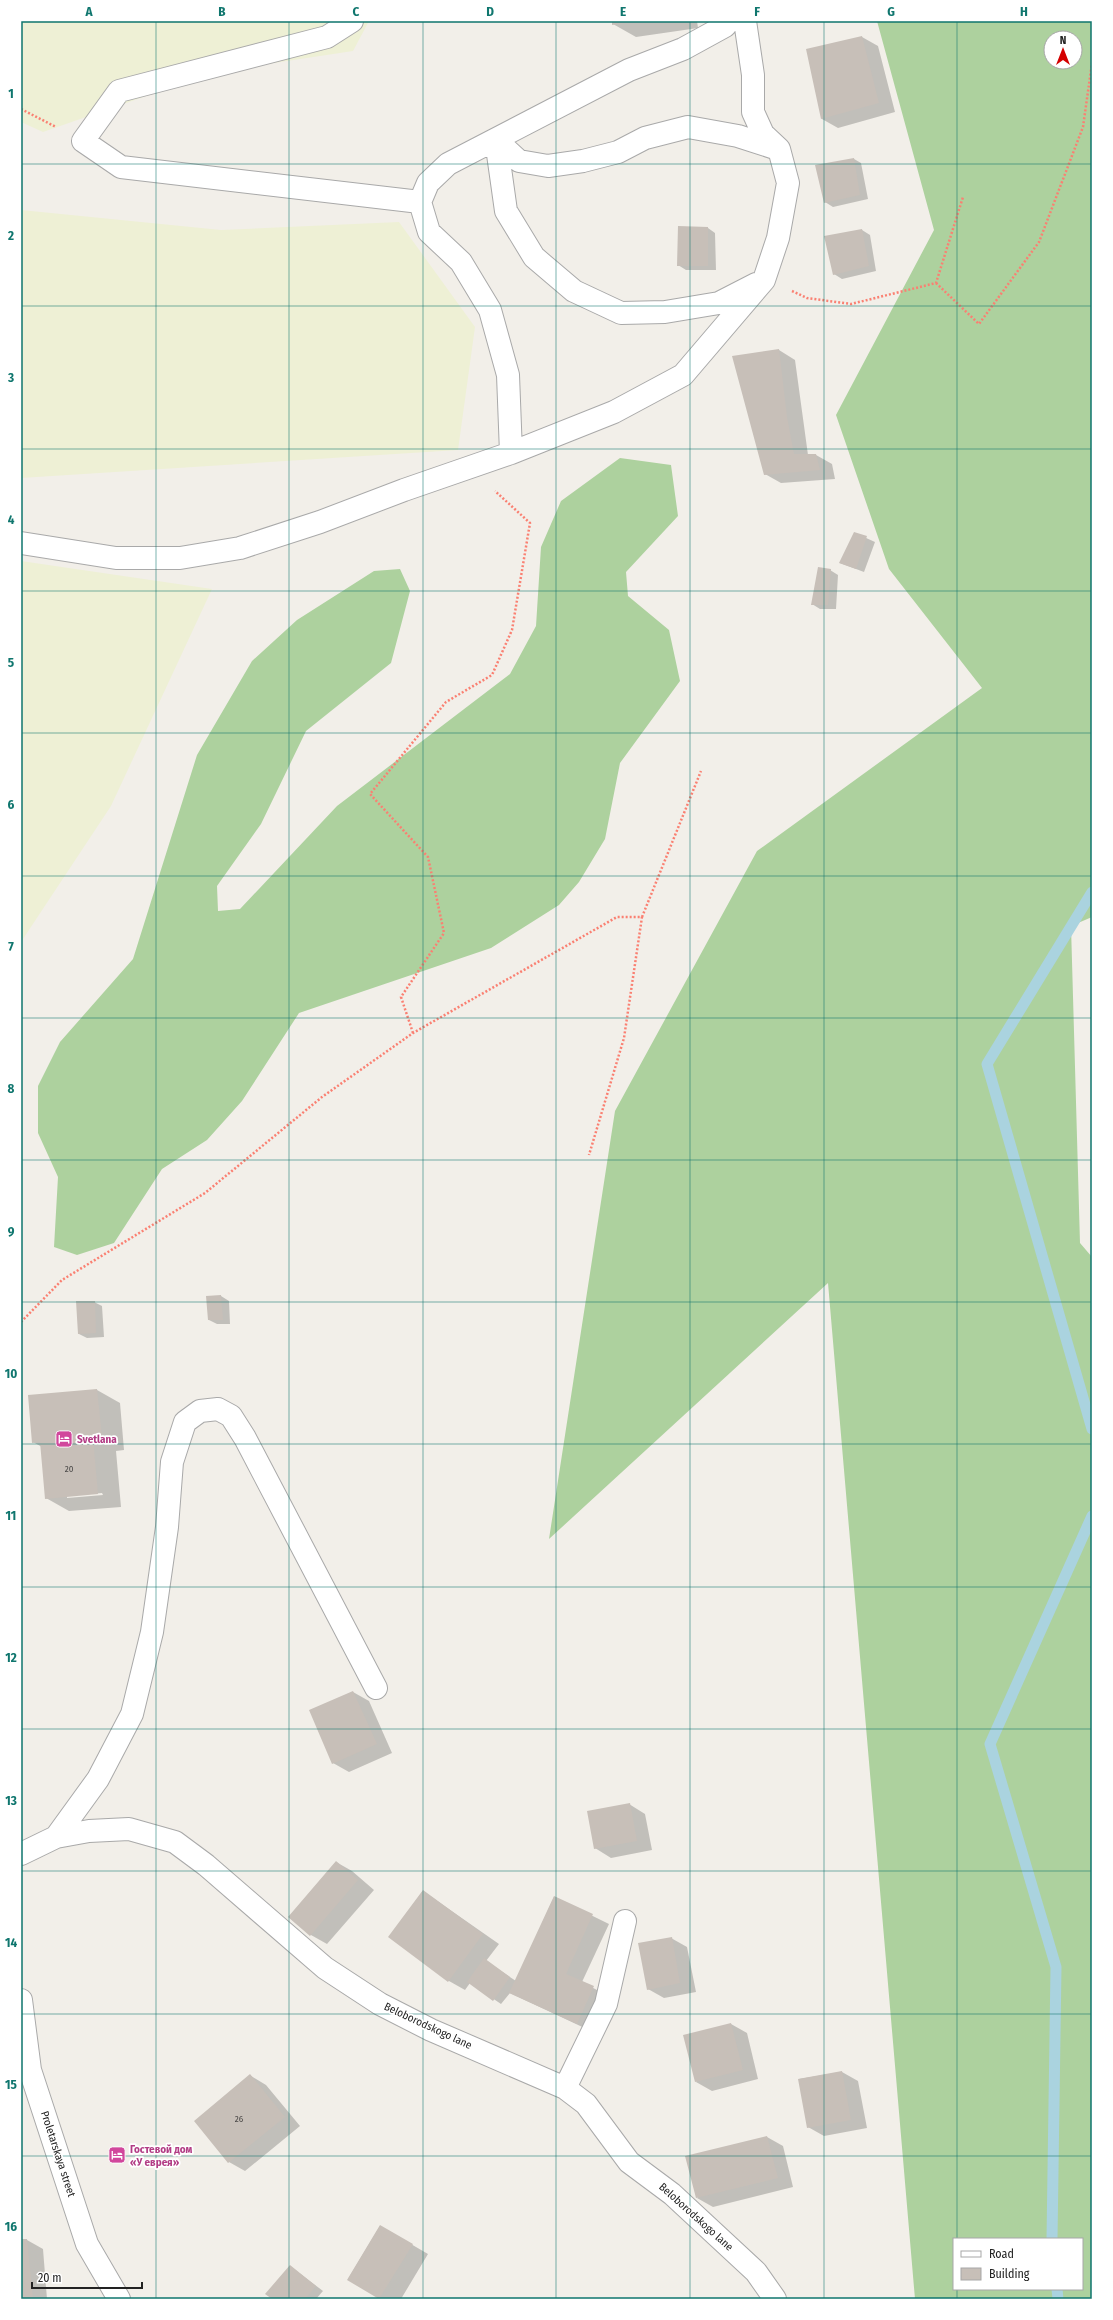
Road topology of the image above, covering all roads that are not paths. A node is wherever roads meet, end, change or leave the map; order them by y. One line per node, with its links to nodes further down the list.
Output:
1 (352, 21): 6 (street)
2 (729, 21): 4 (street)
3 (745, 21): 5 (street)
4 (496, 140): 5 (street); 6 (street); 7 (street)
5 (779, 149): 7 (street)
6 (420, 202): 8 (street)
7 (764, 280): 8 (street)
8 (511, 453): 9 (street)
9 (21, 543)
10 (376, 1688): 11 (street)
11 (56, 1838): 12 (street, Beloborodskogo lane); 15 (street, Beloborodskogo lane)
12 (21, 1854)
13 (625, 1921): 15 (street)
14 (21, 2000): 16 (street, Proletarskaya street)
15 (565, 2088): 17 (street, Beloborodskogo lane)
16 (119, 2299)
17 (775, 2299)

